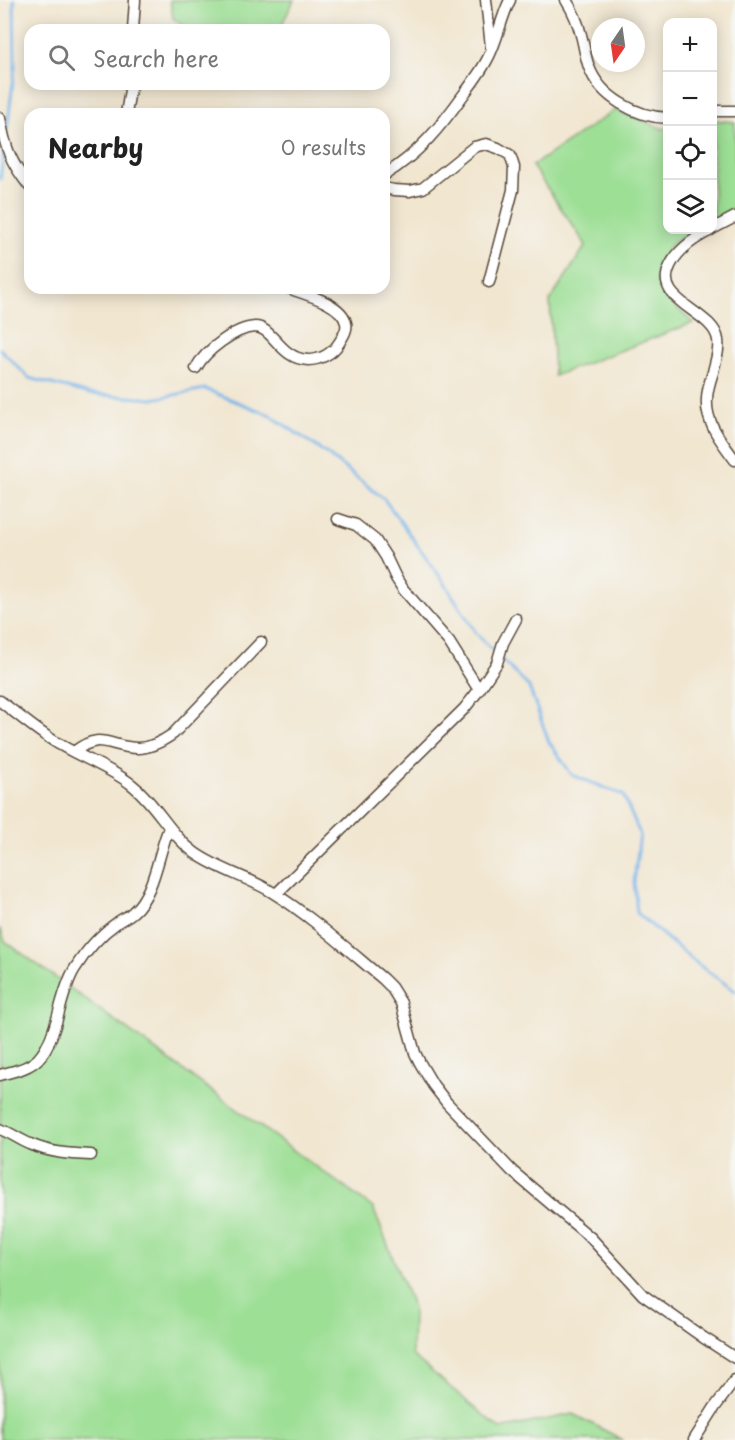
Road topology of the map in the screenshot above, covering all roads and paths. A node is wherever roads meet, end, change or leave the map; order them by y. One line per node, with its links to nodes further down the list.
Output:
1 (135, 0): 5 (street)
2 (486, 0): 6 (street)
3 (510, 0): 6 (street)
4 (566, 0): 11 (street)
5 (133, 24)
6 (491, 50): 13 (street)
7 (129, 90): 8 (street)
8 (127, 108)
9 (717, 111): 10 (street)
10 (735, 111)
11 (663, 117)
12 (0, 118): 14 (street)
13 (390, 172)
14 (24, 179)
15 (390, 189): 19 (street)
16 (735, 217): 17 (street)
17 (717, 226)
18 (703, 234): 22 (street)
19 (489, 282)
20 (305, 294): 21 (street)
21 (196, 368)
22 (735, 460)
23 (338, 519): 26 (street)
24 (516, 619): 26 (street)
25 (261, 642): 28 (street)
26 (479, 690): 30 (street)
27 (0, 701): 28 (street)
28 (74, 752): 29 (street)
29 (169, 828): 30 (street); 31 (street)
30 (276, 894): 34 (street)
31 (0, 1075)
32 (0, 1129): 33 (street)
33 (91, 1155)
34 (735, 1358)
35 (735, 1380): 36 (street)
36 (694, 1440)

